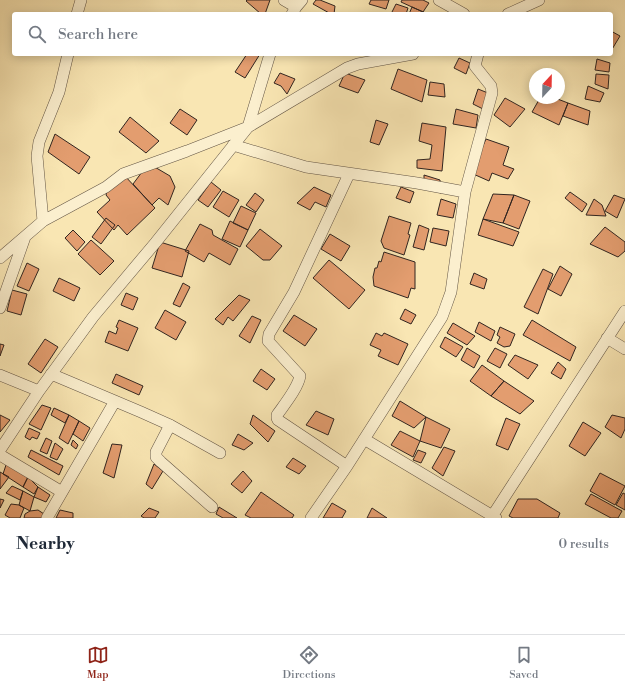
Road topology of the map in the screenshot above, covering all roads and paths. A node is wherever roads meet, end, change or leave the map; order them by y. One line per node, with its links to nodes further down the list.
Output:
1 (81, 0): 6 (street)
2 (284, 0): 5 (street)
3 (439, 0): 7 (street)
4 (539, 0): 8 (street)
5 (296, 7)
6 (78, 12)
7 (460, 12)
8 (512, 12)
9 (68, 56): 17 (street)
10 (269, 56): 13 (street)
11 (402, 56): 13 (street)
12 (478, 56): 16 (street)
13 (248, 127): 14 (street); 17 (street)
14 (233, 145): 15 (street); 24 (street)
15 (349, 174): 16 (street); 33 (street)
16 (466, 192): 29 (street)
17 (43, 221): 18 (street)
18 (26, 236): 19 (street); 20 (street)
19 (0, 258)
20 (0, 308)
21 (625, 311): 22 (street)
22 (608, 338): 23 (street); 36 (street)
23 (625, 349)
24 (51, 374): 26 (street); 27 (street)
25 (0, 376): 26 (street)
26 (39, 391): 30 (street)
27 (115, 401): 28 (street); 34 (street)
28 (170, 425): 31 (street); 35 (street)
29 (364, 439): 33 (street); 36 (street)
30 (0, 450)
31 (220, 453)
32 (0, 455): 34 (street)
33 (347, 466): 38 (street)
34 (62, 492): 37 (street)
35 (212, 507)
36 (493, 517)
37 (47, 518)
38 (311, 518)

